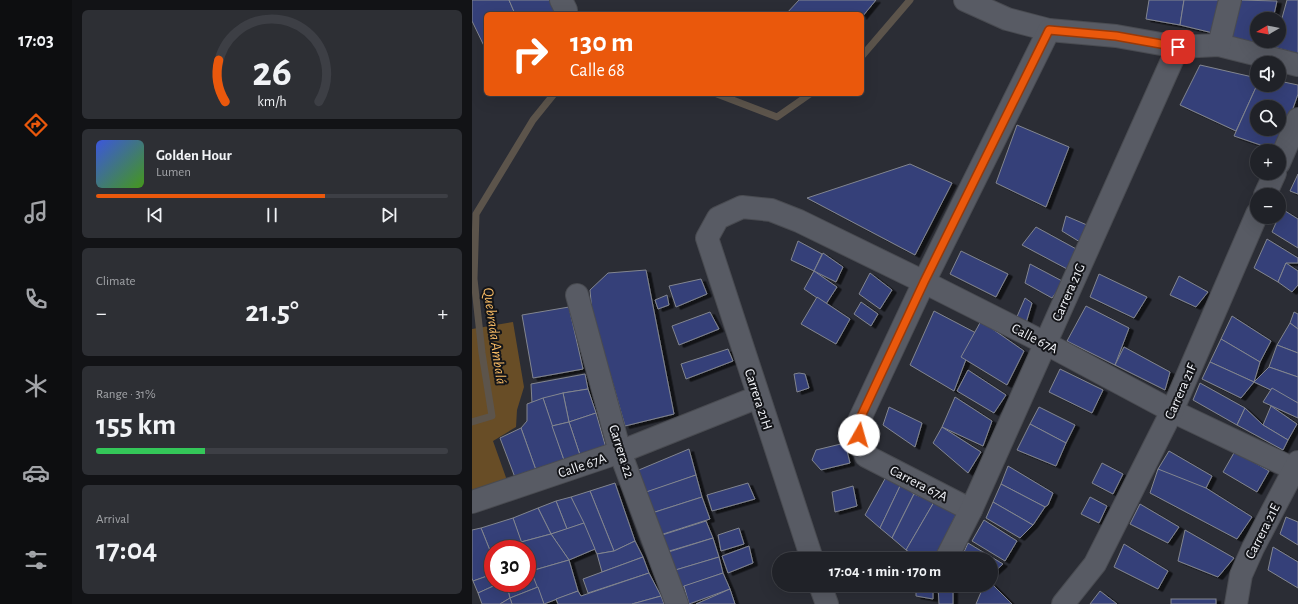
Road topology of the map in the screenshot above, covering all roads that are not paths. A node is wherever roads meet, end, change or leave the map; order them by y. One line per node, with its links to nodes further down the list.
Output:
1 (965, 0): 3 (street)
2 (1230, 0): 4 (street)
3 (1049, 30): 5 (street); 11 (street)
4 (1219, 45): 5 (street); 6 (street)
5 (1178, 47): 13 (street, Carrera 21G)
6 (1298, 65)
7 (1298, 119): 8 (street)
8 (1286, 147)
9 (1253, 224): 15 (street, Carrera 21F)
10 (707, 238): 11 (street, Calle 67A); 14 (street, Carrera 21H)
11 (924, 282): 13 (street, Calle 67A); 19 (street, Carrera 67A)
12 (577, 295): 16 (street, Carrera 22)
13 (1045, 343): 15 (street, Calle 67A); 19 (street, Carrera 21G)
14 (758, 397): 16 (street, Calle 67A); 20 (street, Carrera 21H)
15 (1172, 411): 17 (street, Calle 67A); 25 (street, Carrera 21F)
16 (620, 452): 18 (street, Calle 67A); 23 (street, Carrera 22)
17 (1297, 467): 26 (street, Carrera 21E)
18 (472, 502)
19 (971, 510): 21 (street, Carrera 21G)
20 (810, 552)
21 (950, 552)
22 (823, 592): 24 (street)
23 (677, 604)
24 (827, 604)
25 (1063, 604)
26 (1236, 604)

